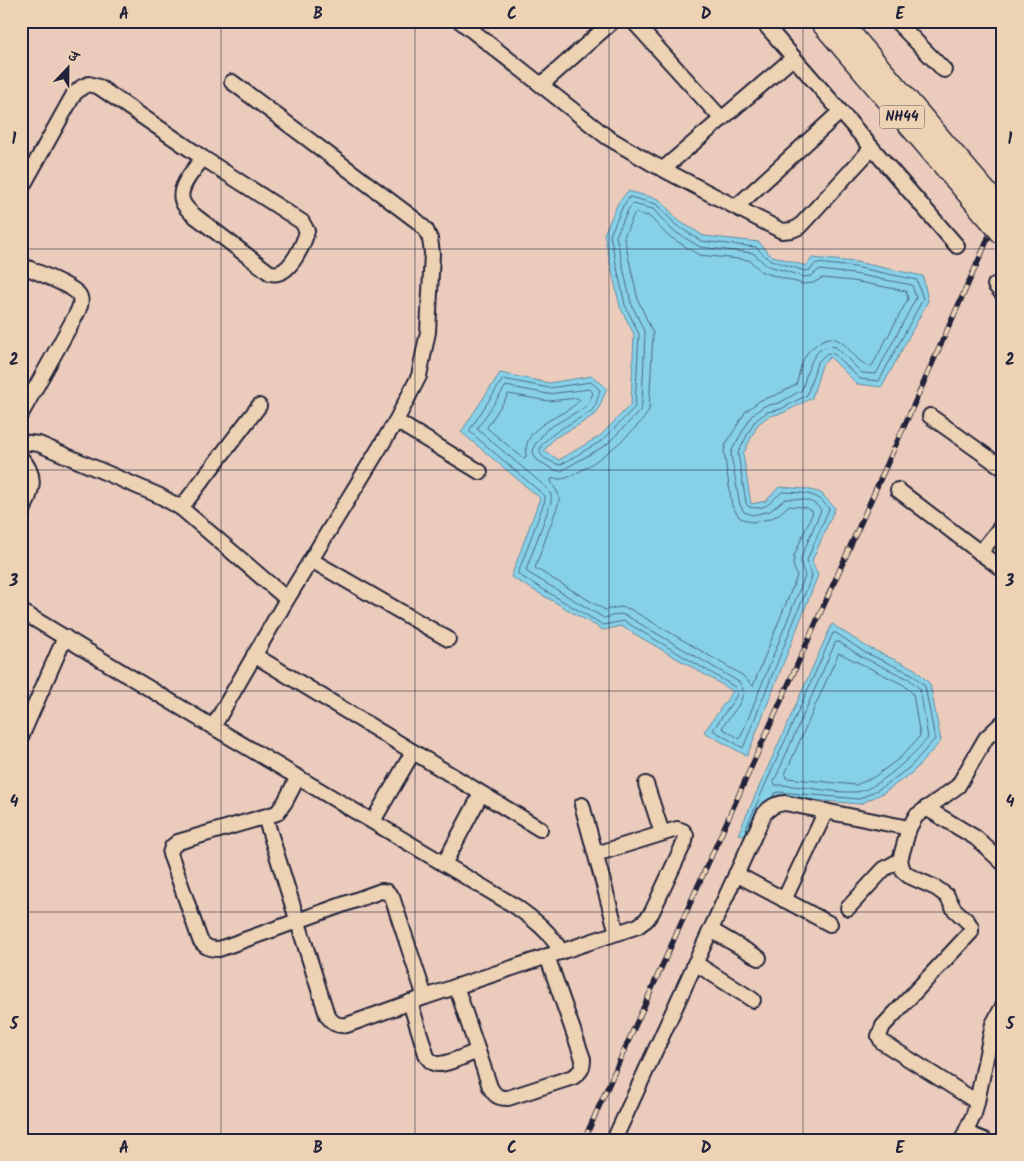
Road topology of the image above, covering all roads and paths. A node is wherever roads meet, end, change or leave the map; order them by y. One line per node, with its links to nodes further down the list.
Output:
1 (613, 21): 11 (street)
2 (633, 21): 13 (street)
3 (762, 21): 8 (street)
4 (819, 21): 19 (highway, NH44)
5 (841, 21): 19 (highway, NH44)
6 (896, 21): 9 (street)
7 (464, 22): 11 (street)
8 (793, 58): 12 (street); 13 (street)
9 (944, 70)
10 (232, 82): 26 (street)
11 (541, 85): 16 (street)
12 (840, 112): 14 (street); 18 (street)
13 (721, 118): 16 (street)
14 (872, 148): 18 (street); 21 (street)
15 (203, 158): 15 (street); 17 (street)
16 (663, 169): 18 (street)
17 (21, 189)
18 (736, 208)
19 (994, 209): 20 (highway, NH44, bridge)
20 (1003, 236)
21 (956, 246)
22 (21, 265): 24 (street)
23 (259, 406): 32 (street)
24 (21, 414)
25 (930, 416): 29 (street)
26 (396, 422): 30 (street); 36 (street)
27 (21, 442): 32 (street)
28 (21, 458): 33 (street)
29 (1003, 468)
30 (480, 472)
31 (898, 490): 35 (street)
32 (181, 508): 38 (street)
33 (21, 516)
34 (1003, 524): 35 (street)
35 (980, 553): 37 (street)
36 (310, 560): 38 (street); 41 (street)
37 (1003, 570)
38 (287, 599): 42 (street)
39 (21, 611): 40 (street)
40 (65, 637): 44 (street); 45 (street)
41 (448, 639)
42 (254, 655): 44 (street); 46 (street)
43 (1003, 722): 51 (street)
44 (213, 727): 47 (street)
45 (21, 738)
46 (413, 752): 49 (street); 54 (street)
47 (298, 777): 53 (street); 54 (street)
48 (646, 784): 57 (street)
49 (481, 794): 56 (street); 60 (street)
50 (582, 805): 58 (street)
51 (926, 808): 55 (street); 61 (street)
52 (826, 811): 55 (street); 62 (street); 63 (street)
53 (265, 817): 65 (street); 65 (street)
54 (373, 822): 60 (street)
55 (909, 828): 59 (street)
56 (540, 829)
57 (662, 834): 58 (street); 68 (street)
58 (596, 854): 68 (street)
59 (900, 860): 64 (street); 78 (street)
60 (444, 864): 69 (street)
61 (1003, 864)
62 (736, 874): 63 (street); 67 (street)
63 (784, 900): 66 (street)
64 (848, 908)
65 (298, 922): 73 (street); 75 (street)
66 (830, 924)
67 (711, 930): 70 (street); 71 (street)
68 (617, 933): 69 (street)
69 (554, 954): 72 (street); 77 (street)
70 (759, 958)
71 (695, 963): 74 (street); 80 (street)
72 (456, 986): 73 (street); 77 (street)
73 (425, 997): 75 (street)
74 (753, 1000)
75 (410, 1002): 77 (street)
76 (1003, 1006): 78 (street)
77 (478, 1051)
78 (977, 1102): 79 (street)
79 (964, 1136): 81 (street)
80 (614, 1140)
81 (984, 1140)

